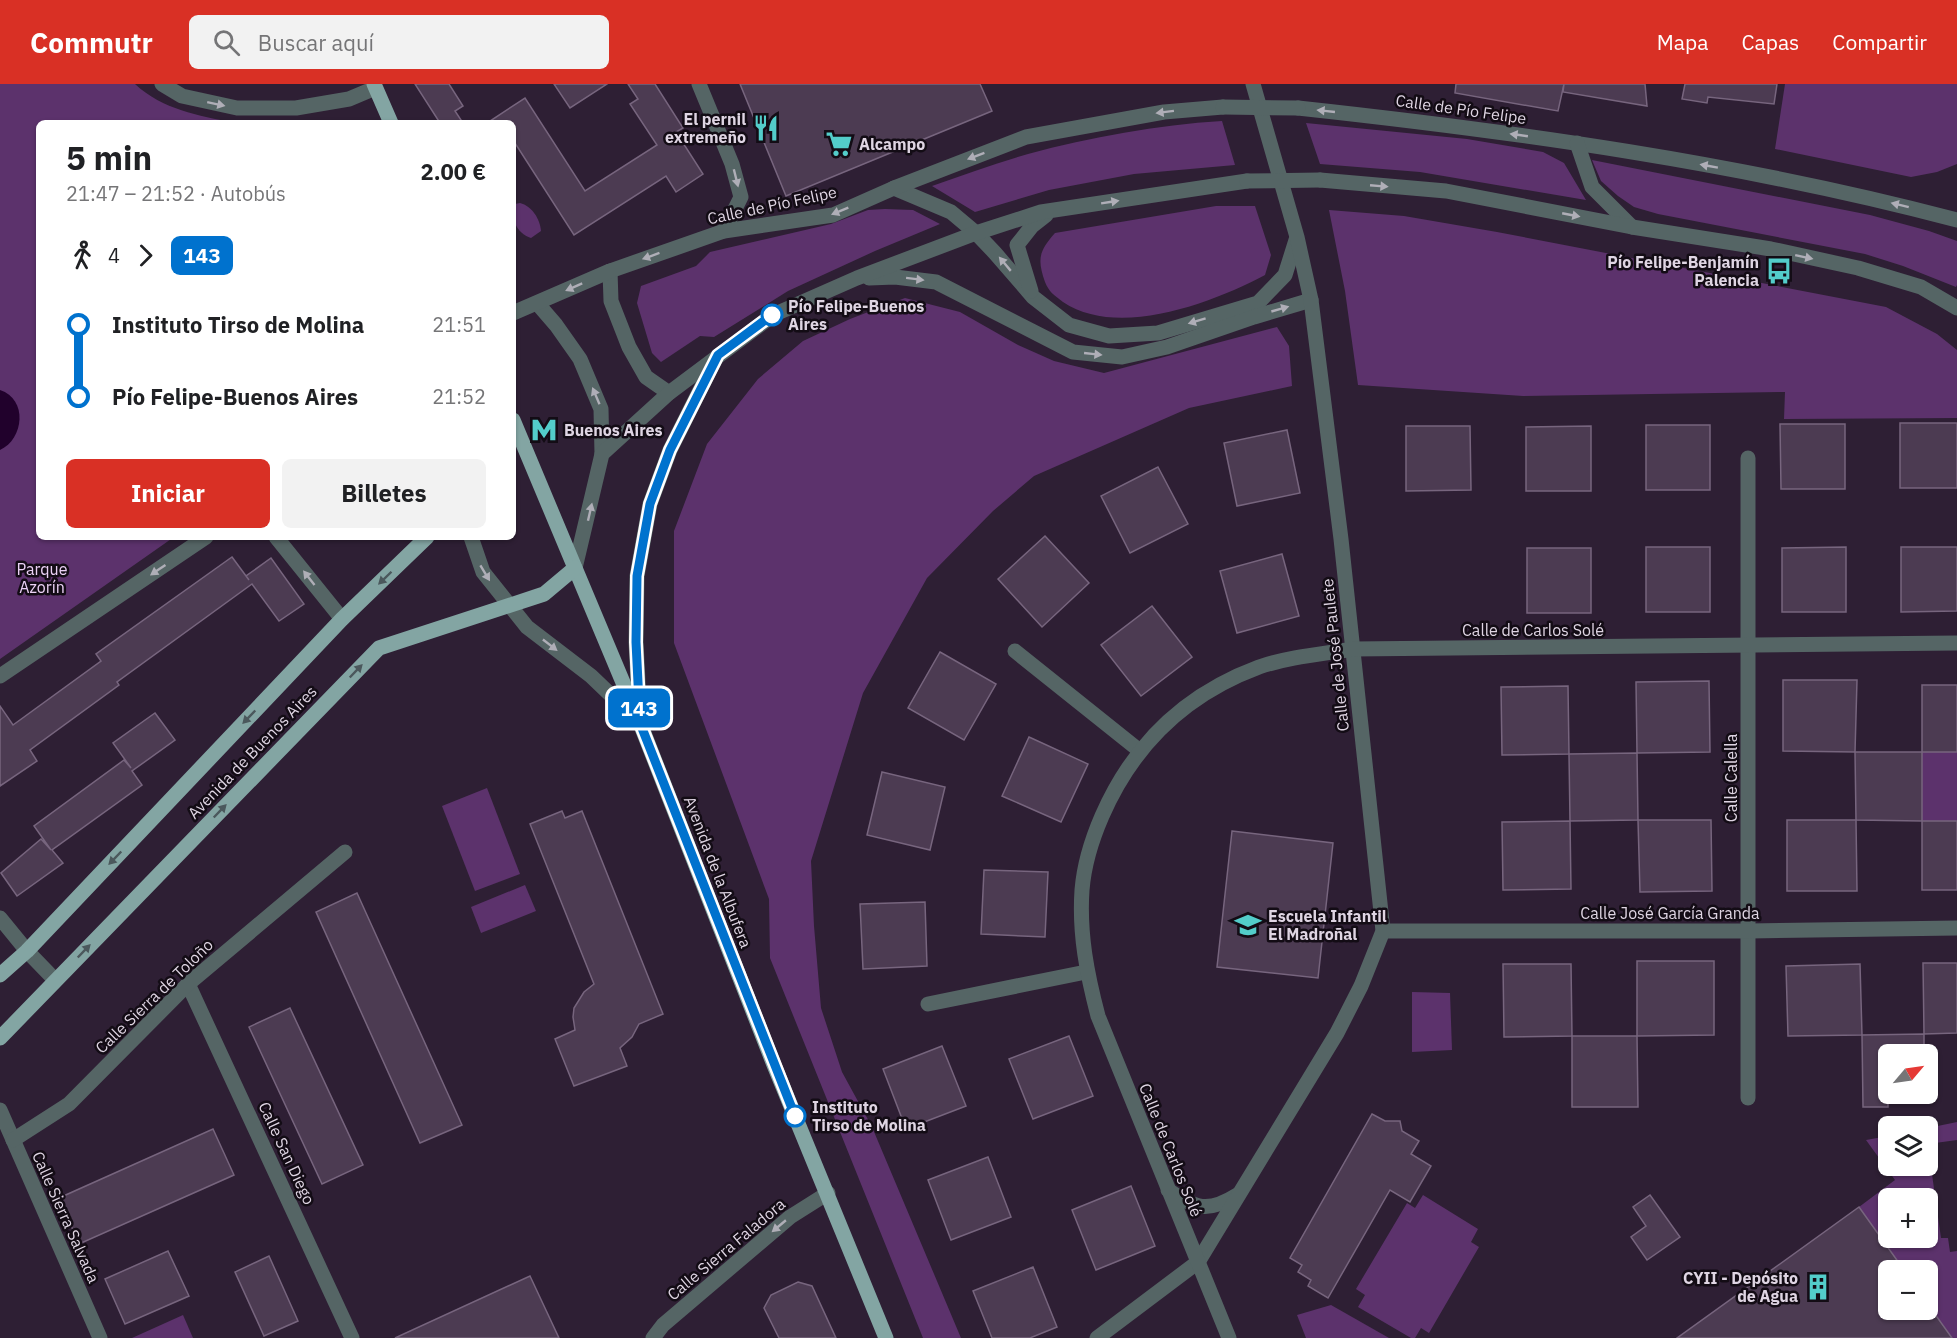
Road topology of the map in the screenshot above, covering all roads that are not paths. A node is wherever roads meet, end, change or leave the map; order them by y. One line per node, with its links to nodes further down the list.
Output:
1 (162, 84): 4 (street, one-way to 4)
2 (699, 84): 11 (street, one-way to 11)
3 (1253, 84): 13 (street, Calle de José Paulete)
4 (375, 86): 5 (main road)
5 (389, 120)
6 (1577, 143): 7 (street, Calle de Pío Felipe, one-way to 7, bridge); 9 (street, Calle de Pío Felipe, one-way to 6); 10 (street)
7 (894, 188): 11 (street, Calle de Pío Felipe, one-way to 11); 12 (street)
8 (1052, 211): 10 (street, one-way to 10, bridge); 12 (street); 16 (street)
9 (1957, 220)
10 (1632, 227): 19 (street, one-way to 19)
11 (724, 231): 14 (street, Calle de Pío Felipe, one-way to 14)
12 (976, 233): 15 (street); 16 (street, one-way to 12)
13 (1297, 237): 16 (street, one-way to 16); 17 (street, Calle de José Paulete)
14 (610, 271): 18 (street, Calle de Pío Felipe, one-way to 18); 22 (street)
15 (857, 278): 17 (street, one-way to 17); 21 (street)
16 (1033, 297)
17 (1311, 300): 35 (street, Calle de José Paulete)
18 (537, 303): 20 (street, Calle de Pío Felipe); 24 (street, one-way to 18)
19 (1957, 308)
20 (516, 312)
21 (718, 355): 22 (street); 38 (street)
22 (669, 393): 24 (street)
23 (516, 427): 30 (main road, Avenida de la Albufera)
24 (602, 453): 30 (street, one-way to 24)
25 (1748, 458): 34 (street, Calle Calella)
26 (202, 540): 37 (street, one-way to 37)
27 (278, 540): 32 (street, one-way to 27)
28 (424, 540): 32 (main road, Avenida de Buenos Aires, one-way to 32)
29 (472, 540): 31 (street, one-way to 31)
30 (575, 568): 31 (main road, Avenida de Buenos Aires); 38 (main road, Avenida de la Albufera)
31 (509, 604): 38 (street, one-way to 38); 48 (main road, Avenida de Buenos Aires, one-way to 31)
32 (342, 619): 45 (main road, Avenida de Buenos Aires, one-way to 45)
33 (1957, 643): 34 (street, Calle de Carlos Solé)
34 (1749, 645): 35 (street, Calle de Carlos Solé); 44 (street, Calle Calella)
35 (1353, 649): 39 (street, Calle de Carlos Solé); 43 (street, Calle de José Paulete)
36 (1015, 651): 39 (street)
37 (0, 676)
38 (640, 723): 56 (main road, Avenida de la Albufera)
39 (1140, 751): 46 (street, Calle de Carlos Solé)
40 (345, 852): 49 (street, Calle Sierra de Toloño)
41 (0, 918): 45 (street)
42 (1957, 928): 44 (street, Calle José García Granda)
43 (1383, 931): 44 (street, Calle José García Granda); 57 (street, Calle de José Paulete)
44 (1749, 931): 52 (street, Calle Calella)
45 (27, 951): 47 (main road, Avenida de Buenos Aires); 48 (street)
46 (1086, 972): 50 (street); 55 (street, Calle de Carlos Solé)
47 (0, 975)
48 (56, 980): 51 (main road, Avenida de Buenos Aires)
49 (188, 984): 54 (street, Calle Sierra de Toloño); 61 (street, Calle San Diego)
50 (928, 1004)
51 (0, 1038)
52 (1748, 1098)
53 (0, 1110): 54 (street, Calle Sierra Salvada)
54 (12, 1140): 60 (street, Calle Sierra Salvada)
55 (1168, 1190): 57 (street); 58 (street, Calle de Carlos Solé)
56 (828, 1193): 59 (street, Calle Sierra Faladora, one-way to 59); 63 (main road, Avenida de la Albufera)
57 (1240, 1193): 58 (street, Calle de José Paulete)
58 (1198, 1262): 64 (street, Calle de José Paulete); 65 (street, Calle de Carlos Solé)
59 (666, 1332): 62 (street, Calle Sierra Faladora)
60 (100, 1338)
61 (352, 1338)
62 (652, 1338)
63 (886, 1338)
64 (1097, 1338)
65 (1229, 1338)

